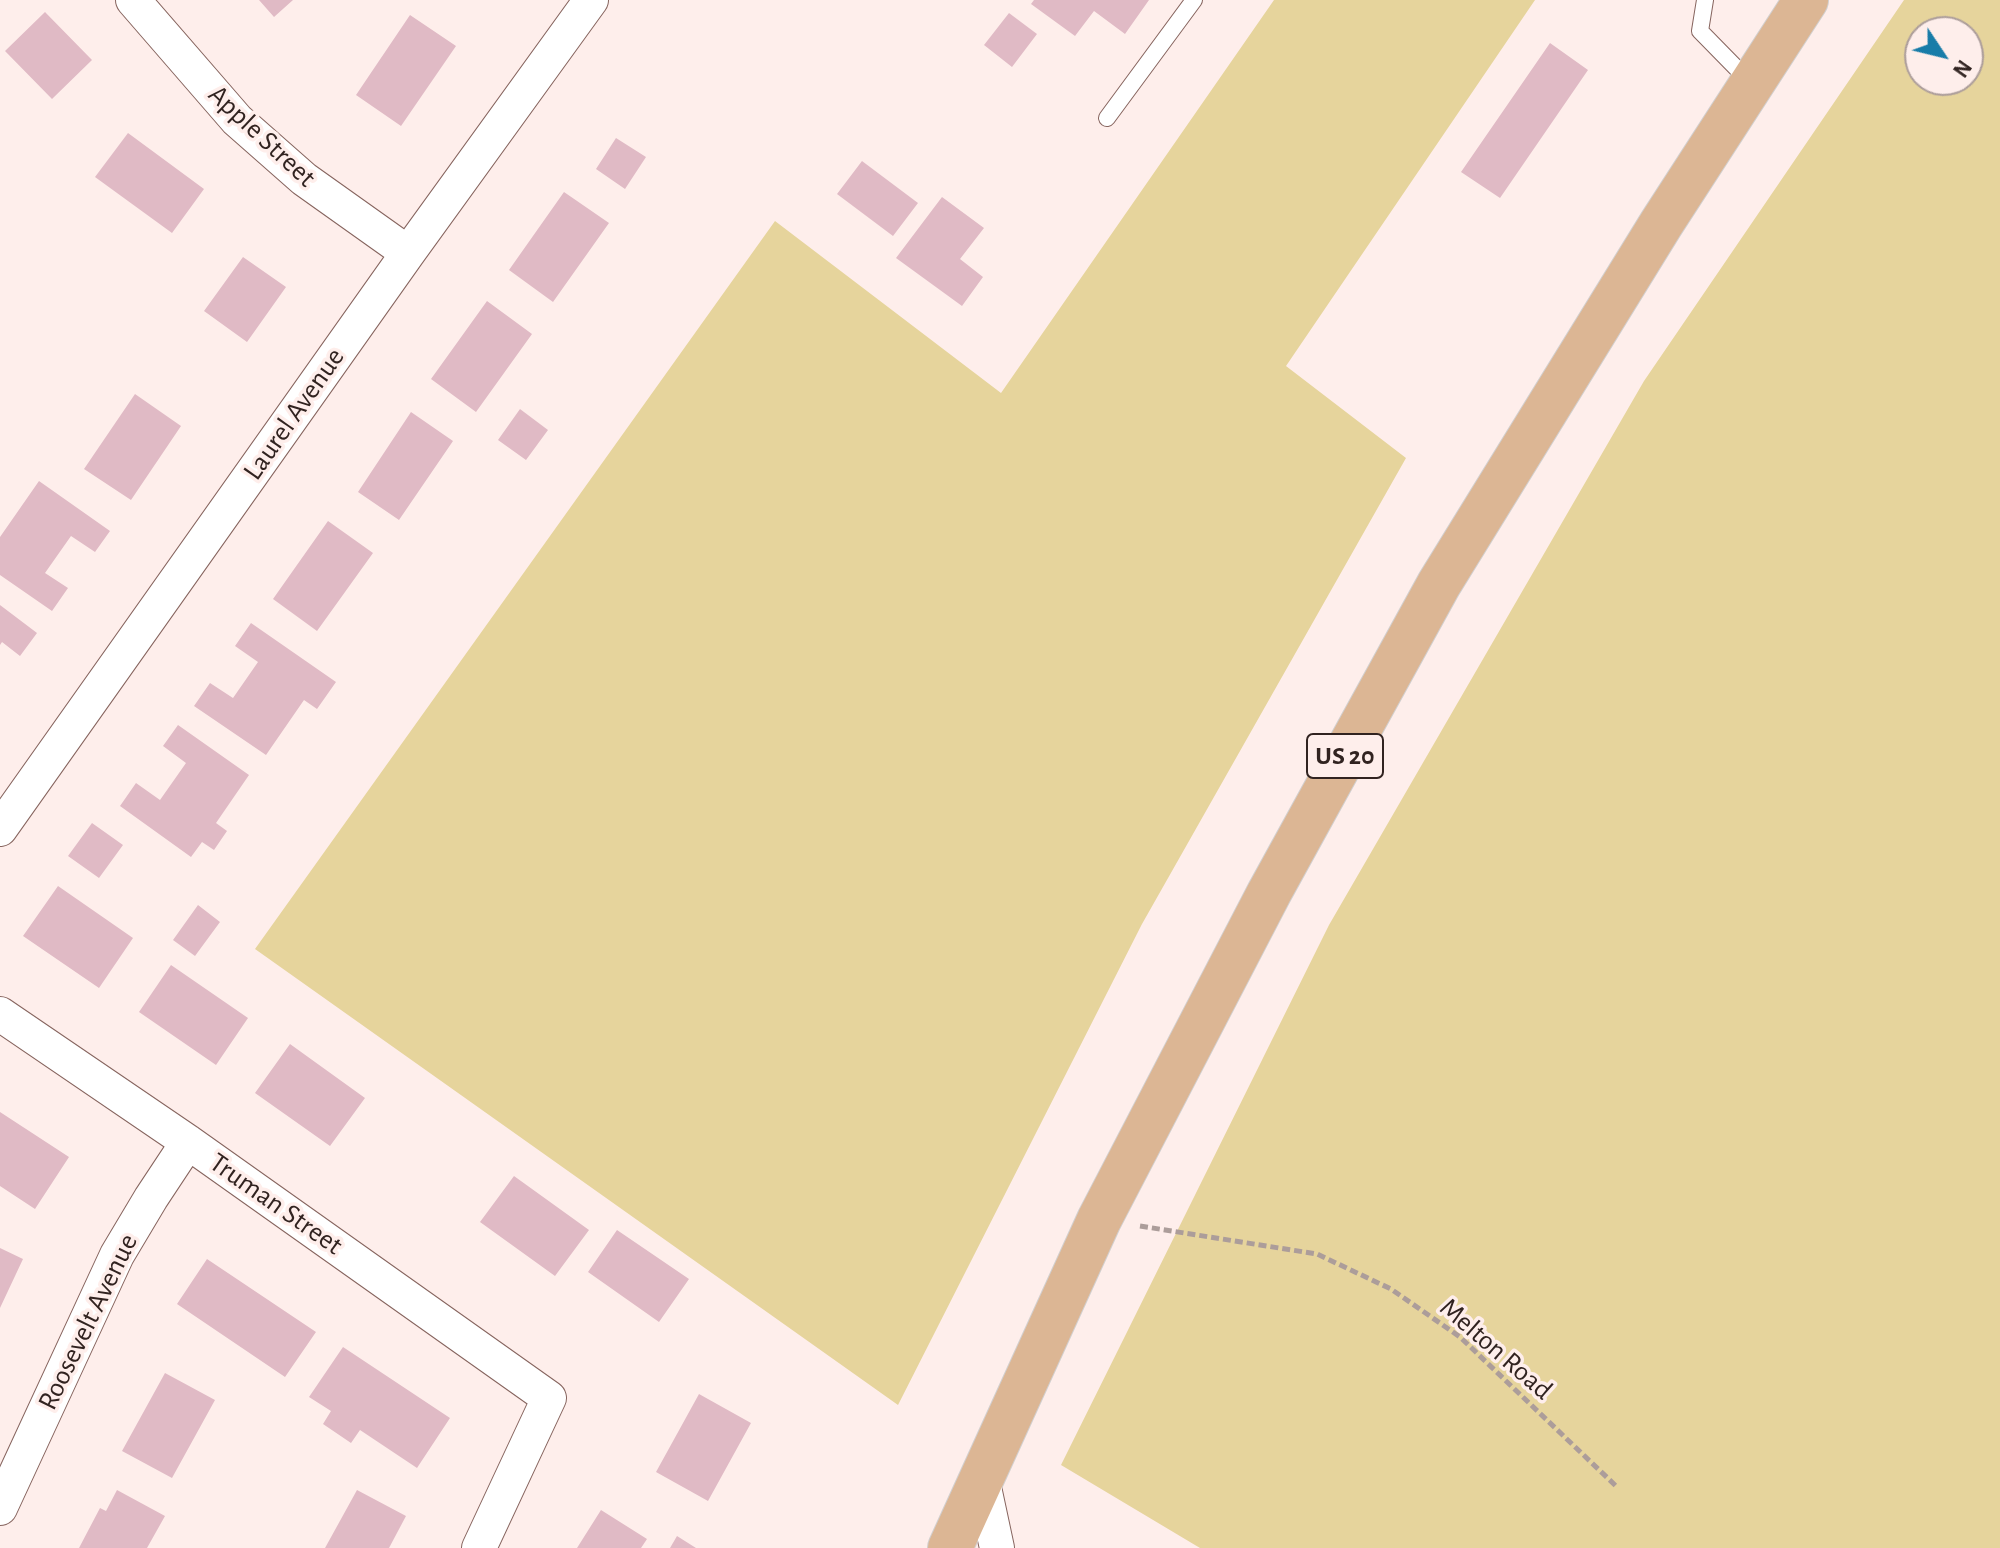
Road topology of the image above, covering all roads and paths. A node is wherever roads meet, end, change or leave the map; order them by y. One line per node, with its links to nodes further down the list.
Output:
1 (133, 0): 8 (street, Apple Street)
2 (591, 0): 8 (street, Laurel Avenue)
3 (1194, 0): 7 (lane)
4 (1705, 0): 6 (lane)
5 (1806, 0): 6 (main road, US 20)
6 (1752, 84): 12 (main road, US 20)
7 (1107, 118)
8 (408, 253): 9 (street, Laurel Avenue)
9 (0, 829)
10 (0, 1014): 11 (street, Truman Street)
11 (188, 1142): 15 (street, Roosevelt Avenue); 16 (street, Truman Street)
12 (1099, 1220): 13 (main road, US 20); 14 (path, Melton Road)
13 (982, 1478): 17 (main road, US 20); 18 (street)
14 (1617, 1487)
15 (0, 1508)
16 (479, 1548)
17 (950, 1548)
18 (997, 1548)

